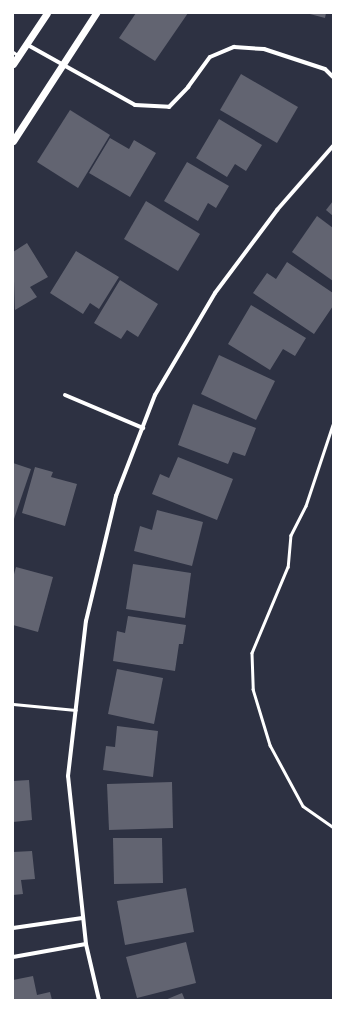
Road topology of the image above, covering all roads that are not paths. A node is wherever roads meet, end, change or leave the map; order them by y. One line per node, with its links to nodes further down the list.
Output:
1 (47, 13): 3 (street)
2 (96, 13): 6 (street)
3 (26, 44): 4 (street); 6 (street)
4 (16, 54): 5 (street)
5 (13, 64)
6 (62, 64): 7 (street); 8 (street)
7 (333, 77)
8 (13, 141)
9 (333, 146): 11 (street)
10 (66, 395): 11 (street)
11 (142, 428): 13 (street)
12 (13, 704): 13 (lane)
13 (76, 710): 14 (street)
14 (82, 918): 15 (street); 16 (street)
15 (13, 928)
16 (86, 944): 17 (street); 18 (street)
17 (13, 957)
18 (100, 1000)

